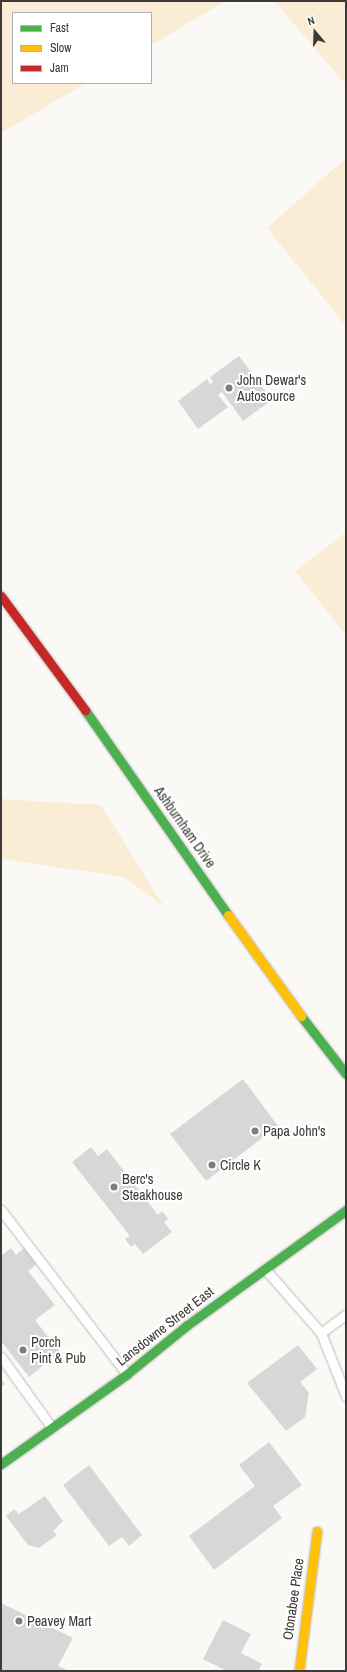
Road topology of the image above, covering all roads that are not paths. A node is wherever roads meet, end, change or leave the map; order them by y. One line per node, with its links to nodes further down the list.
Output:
1 (1, 596): 2 (main road, Ashburnham Drive)
2 (346, 1074)
3 (1, 1210): 9 (lane)
4 (346, 1210): 5 (main road, Lansdowne Street East)
5 (264, 1268): 7 (lane); 9 (main road, Lansdowne Street East)
6 (346, 1314): 7 (lane)
7 (321, 1333): 10 (lane)
8 (1, 1358): 11 (lane)
9 (127, 1374): 11 (main road, Lansdowne Street East)
10 (346, 1396)
11 (52, 1428): 13 (main road, Lansdowne Street East)
12 (1, 1447): 13 (lane)
13 (10, 1459): 14 (main road, Lansdowne Street East)
14 (1, 1464)
15 (317, 1531): 16 (main road, Otonabee Place)
16 (299, 1671)

